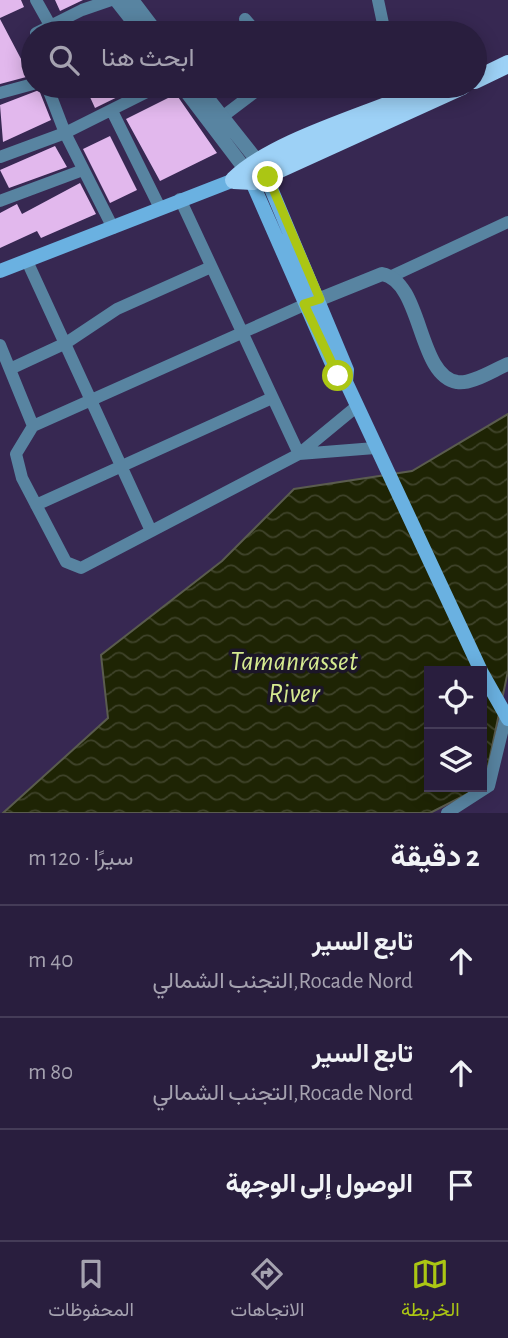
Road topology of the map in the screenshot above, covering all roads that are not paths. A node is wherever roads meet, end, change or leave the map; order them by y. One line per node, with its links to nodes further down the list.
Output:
1 (36, 0): 5 (street)
2 (113, 0): 6 (street); 7 (street)
3 (132, 0): 8 (street)
4 (378, 0): 9 (street)
5 (48, 21)
6 (60, 21)
7 (131, 21)
8 (149, 21)
9 (382, 21)
10 (508, 53): 11 (main road)
11 (487, 63)
12 (508, 64): 13 (main road)
13 (487, 74)
14 (21, 87): 15 (street)
15 (0, 93)
16 (52, 98): 24 (street)
17 (136, 98): 22 (street)
18 (192, 98): 27 (street)
19 (207, 98): 23 (street)
20 (243, 98): 23 (street)
21 (407, 98): 27 (main road)
22 (112, 111): 24 (street); 30 (street)
23 (222, 117): 27 (street)
24 (65, 133): 25 (street); 26 (street)
25 (0, 157)
26 (83, 170): 29 (street); 32 (street)
27 (252, 174): 28 (main road); 37 (main road); 38 (main road)
28 (180, 199): 30 (main road); 34 (street)
29 (0, 201)
30 (160, 208): 32 (main road)
31 (508, 222): 36 (street)
32 (113, 228): 33 (main road)
33 (27, 261): 35 (main road); 40 (street)
34 (211, 267): 39 (street); 40 (street)
35 (0, 271)
36 (392, 276): 37 (street); 42 (street)
37 (320, 299): 38 (street); 44 (main road)
38 (304, 304): 39 (street); 44 (main road)
39 (243, 334): 45 (street); 46 (street)
40 (66, 343): 43 (street); 46 (street)
41 (0, 345): 43 (street)
42 (508, 364)
43 (10, 369): 48 (street)
44 (346, 383): 47 (main road)
45 (272, 398): 50 (street); 51 (street)
46 (91, 402): 48 (street); 51 (street)
47 (356, 407): 49 (main road); 50 (street)
48 (33, 426): 52 (street)
49 (374, 449): 50 (street); 54 (main road)
50 (299, 454): 53 (street)
51 (120, 466): 52 (street); 53 (street)
52 (36, 505): 53 (street)
53 (151, 531)
54 (478, 666)
55 (487, 684): 56 (main road)
56 (507, 718): 57 (street)
57 (447, 813)

